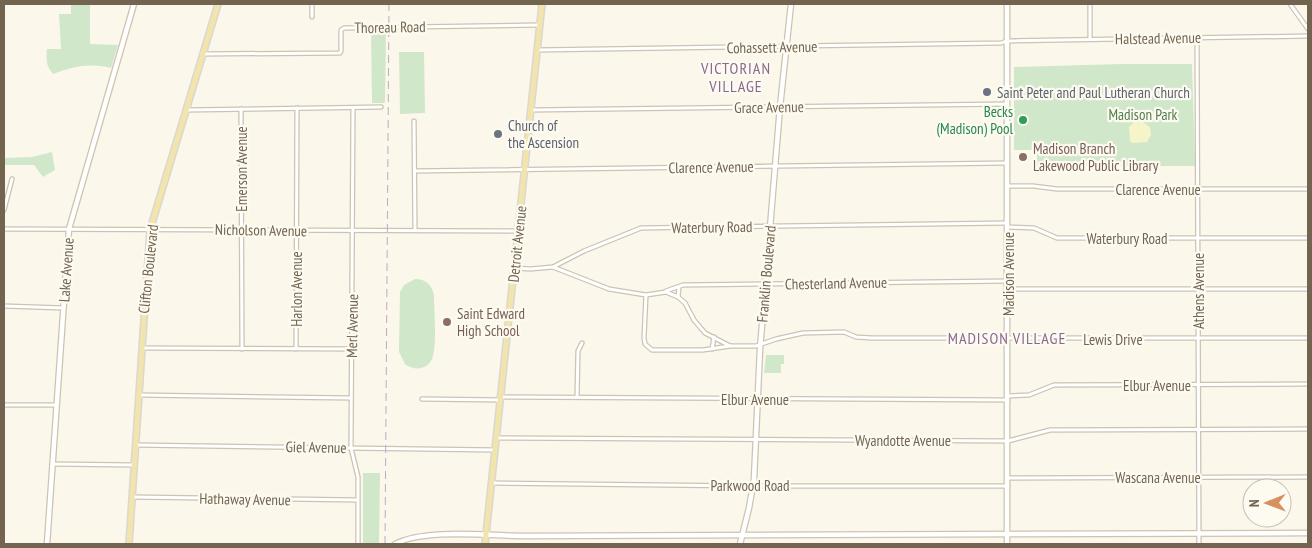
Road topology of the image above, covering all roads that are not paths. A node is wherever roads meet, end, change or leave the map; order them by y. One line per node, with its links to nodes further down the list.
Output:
1 (134, 4): 39 (street, Lake Avenue)
2 (218, 4): 18 (main road, Clifton Boulevard)
3 (312, 4): 9 (street)
4 (542, 4): 10 (main road, Detroit Avenue)
5 (791, 4): 16 (street, Franklin Boulevard)
6 (1007, 4): 15 (street, Madison Avenue)
7 (1090, 4): 13 (street)
8 (1290, 4): 11 (street)
9 (312, 17)
10 (540, 25): 17 (main road, Detroit Avenue); 18 (street, Thoreau Road)
11 (1308, 29)
12 (1308, 36): 14 (street, Halstead Avenue)
13 (1090, 38): 14 (street, Halstead Avenue); 15 (street, Halstead Avenue)
14 (1197, 38): 34 (street, Athens Avenue)
15 (1007, 41): 16 (street, Cohassett Avenue); 19 (street, Madison Avenue)
16 (786, 47): 17 (street, Cohassett Avenue); 21 (street, Franklin Boulevard)
17 (537, 50): 26 (main road, Detroit Avenue)
18 (203, 54): 25 (main road, Clifton Boulevard)
19 (1007, 104): 21 (street, Grace Avenue); 28 (street, Madison Avenue)
20 (381, 107): 23 (street)
21 (780, 107): 26 (street, Grace Avenue); 29 (street, Franklin Boulevard)
22 (297, 108): 23 (street); 24 (street); 44 (street, Harlon Avenue)
23 (353, 108): 45 (street, Merl Avenue)
24 (241, 109): 25 (street); 42 (street, Emerson Avenue)
25 (186, 110): 41 (main road, Clifton Boulevard)
26 (531, 110): 30 (main road, Detroit Avenue)
27 (414, 121): 31 (street)
28 (1008, 163): 29 (street, Clarence Avenue); 33 (street, Madison Avenue)
29 (775, 166): 30 (street, Clarence Avenue); 38 (street, Franklin Boulevard)
30 (524, 170): 31 (street, Clarence Avenue); 46 (main road, Detroit Avenue)
31 (415, 171): 43 (street)
32 (12, 180): 36 (street)
33 (1008, 186): 34 (street, Clarence Avenue); 37 (street, Madison Avenue)
34 (1198, 189): 35 (street, Clarence Avenue); 48 (street, Athens Avenue)
35 (1308, 189)
36 (4, 210)
37 (1008, 225): 38 (street, Waterbury Road); 48 (street, Waterbury Road); 51 (street, Madison Avenue)
38 (770, 226): 49 (street, Waterbury Road); 52 (street, Franklin Boulevard)
39 (69, 229): 40 (street, Nicholson Avenue); 41 (street, Nicholson Avenue); 61 (street, Lake Avenue)
40 (4, 230)
41 (150, 230): 42 (street, Nicholson Avenue); 69 (main road, Clifton Boulevard)
42 (241, 230): 44 (street, Nicholson Avenue); 70 (street, Emerson Avenue)
43 (415, 230): 45 (street, Nicholson Avenue); 46 (street, Nicholson Avenue)
44 (296, 231): 45 (street, Nicholson Avenue); 71 (street, Harlon Avenue)
45 (354, 231): 72 (street, Merl Avenue)
46 (518, 231): 50 (main road, Detroit Avenue)
47 (1308, 238): 48 (street, Waterbury Road)
48 (1198, 239): 55 (street, Athens Avenue)
49 (553, 267): 50 (street, Waterbury Road); 58 (street)
50 (514, 268): 81 (main road, Detroit Avenue)
51 (1008, 280): 52 (street, Chesterland Avenue); 54 (street, Madison Avenue)
52 (766, 284): 53 (street, Chesterland Avenue); 67 (street, Franklin Boulevard)
53 (679, 287): 57 (street, Chesterland Avenue); 59 (street)
54 (1008, 289): 55 (street); 65 (street, Madison Avenue)
55 (1198, 289): 56 (street); 63 (street, Athens Avenue)
56 (1308, 289)
57 (666, 292): 58 (street); 59 (street)
58 (646, 295): 73 (street)
59 (678, 297): 62 (street, Lewis Drive)
60 (4, 306): 61 (street)
61 (63, 308): 84 (street, Lake Avenue)
62 (714, 338): 68 (street, Lewis Drive); 73 (street)
63 (1198, 338): 64 (street, Lewis Drive); 65 (street, Lewis Drive); 74 (street, Athens Avenue)
64 (1308, 338)
65 (1008, 339): 67 (street, Lewis Drive); 79 (street, Madison Avenue)
66 (582, 344): 77 (street)
67 (761, 344): 68 (street, Lewis Drive); 82 (street, Franklin Boulevard)
68 (730, 346): 73 (street)
69 (142, 348): 70 (street); 76 (main road, Clifton Boulevard)
70 (242, 349): 71 (street)
71 (296, 349): 72 (street)
72 (352, 349): 78 (street, Merl Avenue)
73 (712, 349)
74 (1198, 384): 75 (street, Elbur Avenue); 79 (street, Elbur Avenue); 85 (street, Athens Avenue)
75 (1308, 384)
76 (139, 395): 78 (street); 90 (main road, Clifton Boulevard)
77 (577, 397): 81 (street, Elbur Avenue); 82 (street, Elbur Avenue)
78 (351, 398): 91 (street, Merl Avenue)
79 (1008, 398): 82 (street, Elbur Avenue); 89 (street, Madison Avenue)
80 (422, 399): 81 (street, Elbur Avenue)
81 (501, 399): 87 (main road, Detroit Avenue)
82 (757, 399): 88 (street, Franklin Boulevard)
83 (4, 405): 84 (street)
84 (56, 405): 93 (street, Lake Avenue)
85 (1198, 429): 86 (street, Wyandotte Avenue); 89 (street, Wyandotte Avenue); 95 (street, Athens Avenue)
86 (1308, 429)
87 (497, 438): 88 (street, Wyandotte Avenue); 92 (main road, Detroit Avenue)
88 (757, 439): 89 (street, Wyandotte Avenue); 99 (street, Franklin Boulevard)
89 (1008, 441): 97 (street, Madison Avenue)
90 (136, 445): 91 (street, Giel Avenue); 94 (main road, Clifton Boulevard)
91 (351, 448): 92 (street, Giel Avenue); 102 (street, Merl Avenue)
92 (496, 450): 98 (main road, Detroit Avenue)
93 (52, 464): 94 (street); 108 (street, Lake Avenue)
94 (134, 465): 101 (main road, Clifton Boulevard)
95 (1198, 477): 96 (street, Wascana Avenue); 97 (street, Wascana Avenue); 103 (street, Athens Avenue)
96 (1308, 477)
97 (1008, 478): 100 (street, Madison Avenue)
98 (492, 483): 99 (street, Parkwood Road); 106 (main road, Detroit Avenue)
99 (753, 486): 100 (street, Parkwood Road); 107 (street, Franklin Boulevard)
100 (1008, 486): 105 (street, Madison Avenue)
101 (133, 497): 102 (street, Hathaway Avenue); 109 (main road, Clifton Boulevard)
102 (357, 500): 110 (street, Merl Avenue)
103 (1198, 532): 104 (street); 105 (street); 115 (street, Athens Avenue)
104 (1308, 532)
105 (1008, 534): 107 (street); 114 (street, Madison Avenue)
106 (486, 536): 107 (street); 111 (street); 112 (main road, Detroit Avenue)
107 (742, 536): 113 (street, Franklin Boulevard)
108 (47, 544)
109 (129, 544)
110 (358, 544)
111 (395, 544)
112 (485, 544)
113 (740, 544)
114 (1008, 544)
115 (1198, 544)

